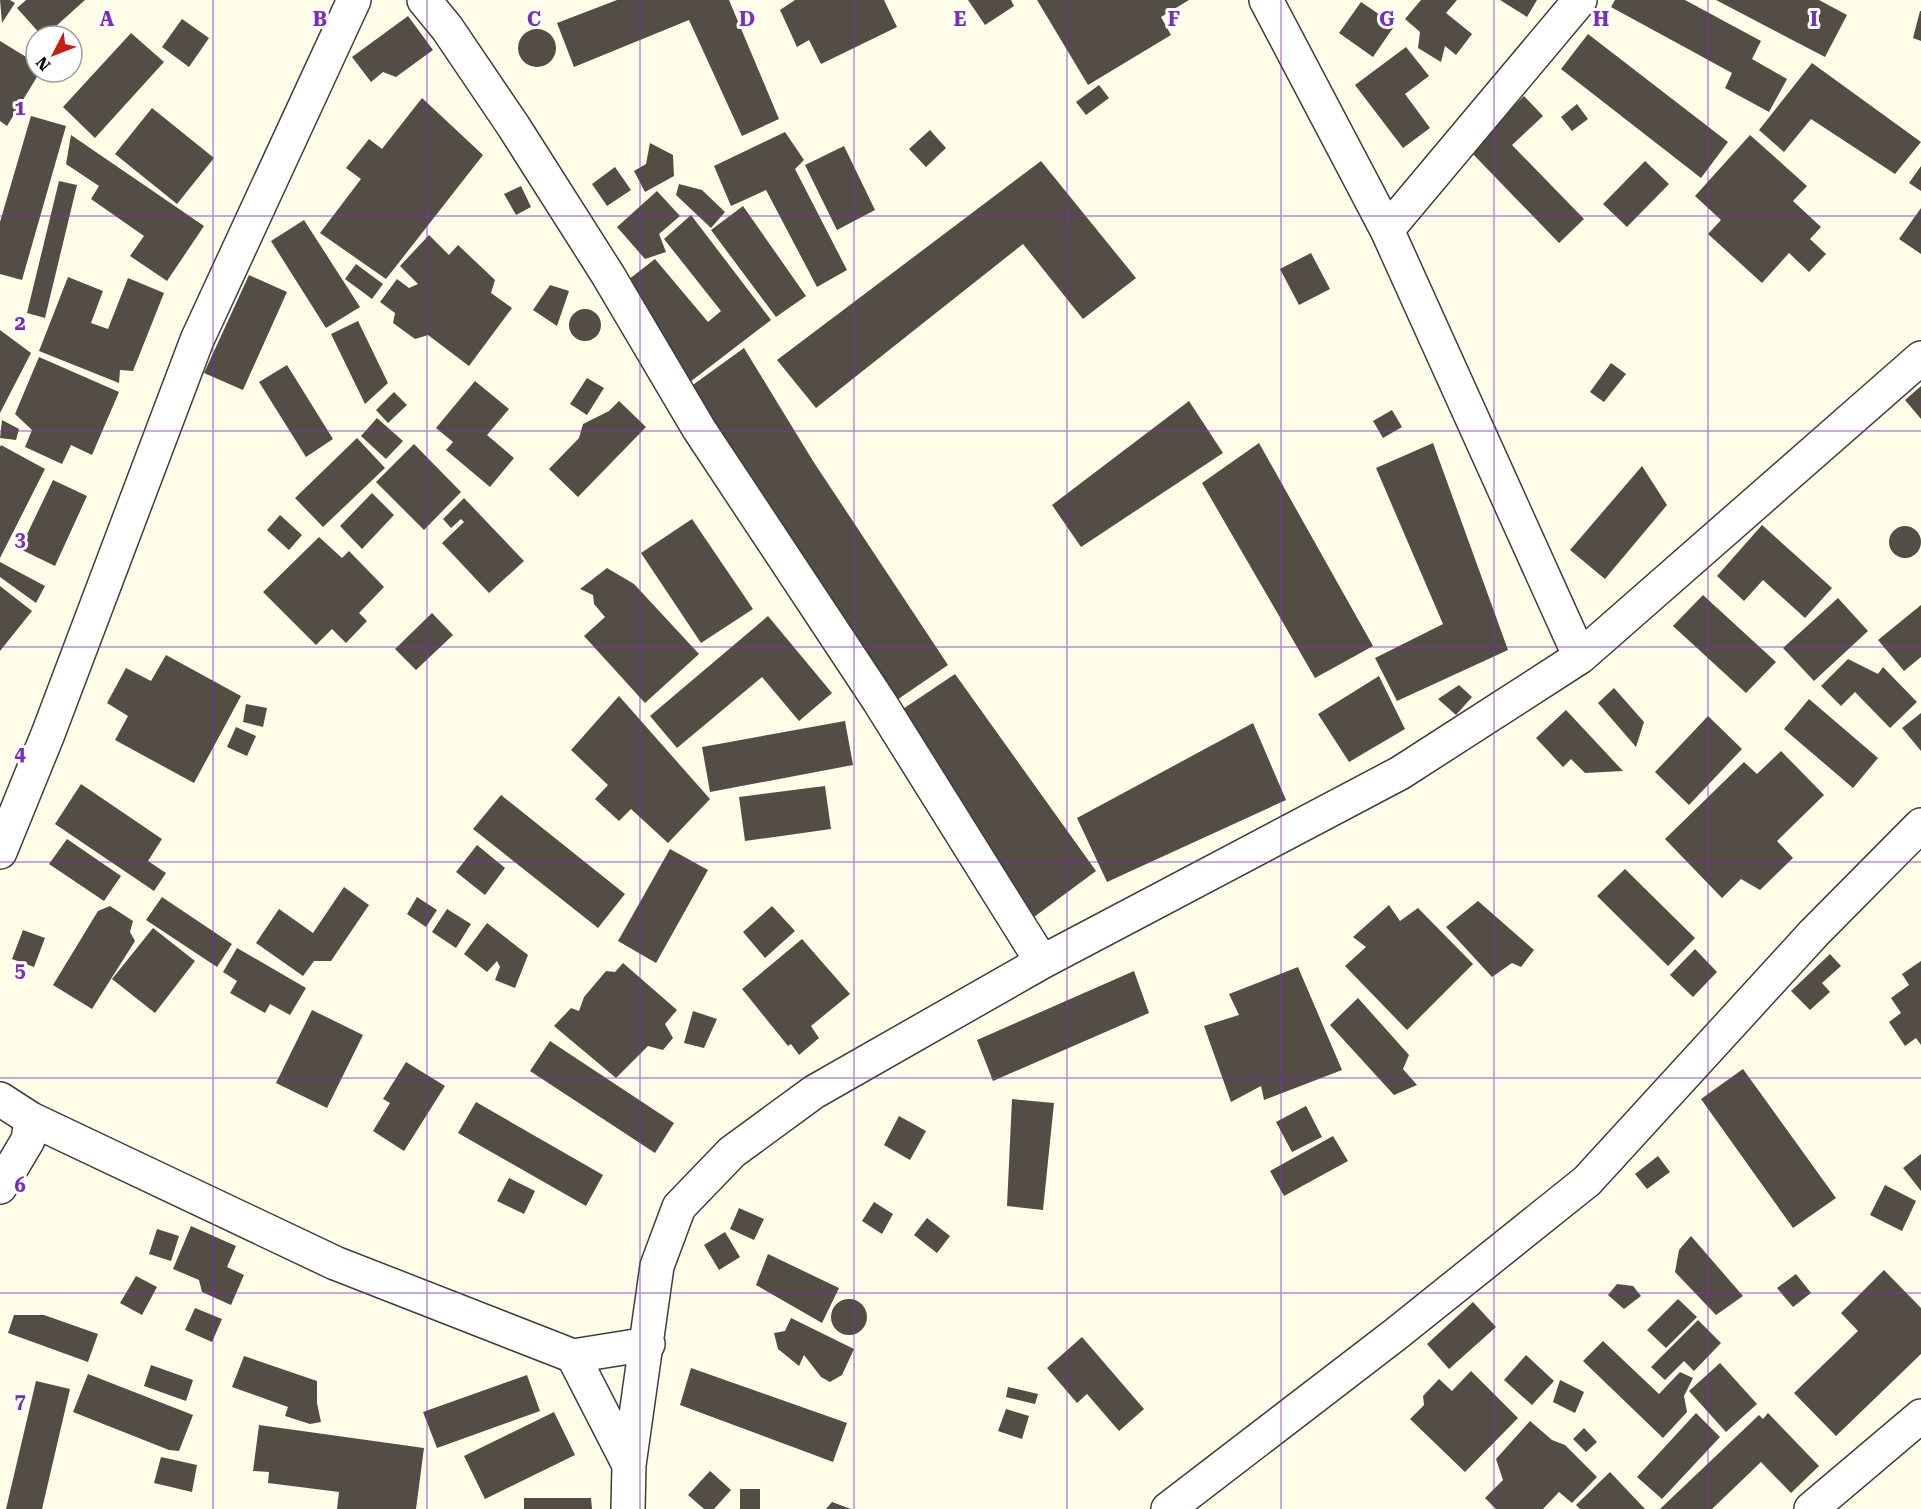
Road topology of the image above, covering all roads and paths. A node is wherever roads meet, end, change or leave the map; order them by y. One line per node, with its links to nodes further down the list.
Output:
1 (354, 0): 9 (street)
2 (424, 0): 10 (street)
3 (1266, 0): 5 (street)
4 (1580, 0): 5 (street)
5 (1387, 230): 7 (street)
6 (1921, 358): 7 (street)
7 (1580, 657): 10 (street)
8 (1921, 825): 19 (street)
9 (0, 852)
10 (1042, 962): 14 (street)
11 (0, 1100): 12 (street)
12 (31, 1119): 13 (street); 15 (street)
13 (0, 1187)
14 (648, 1344): 15 (street); 17 (street)
15 (573, 1356): 17 (street)
16 (1921, 1416): 20 (street)
17 (629, 1465): 18 (street)
18 (628, 1509)
19 (1168, 1509)
20 (1811, 1509)

